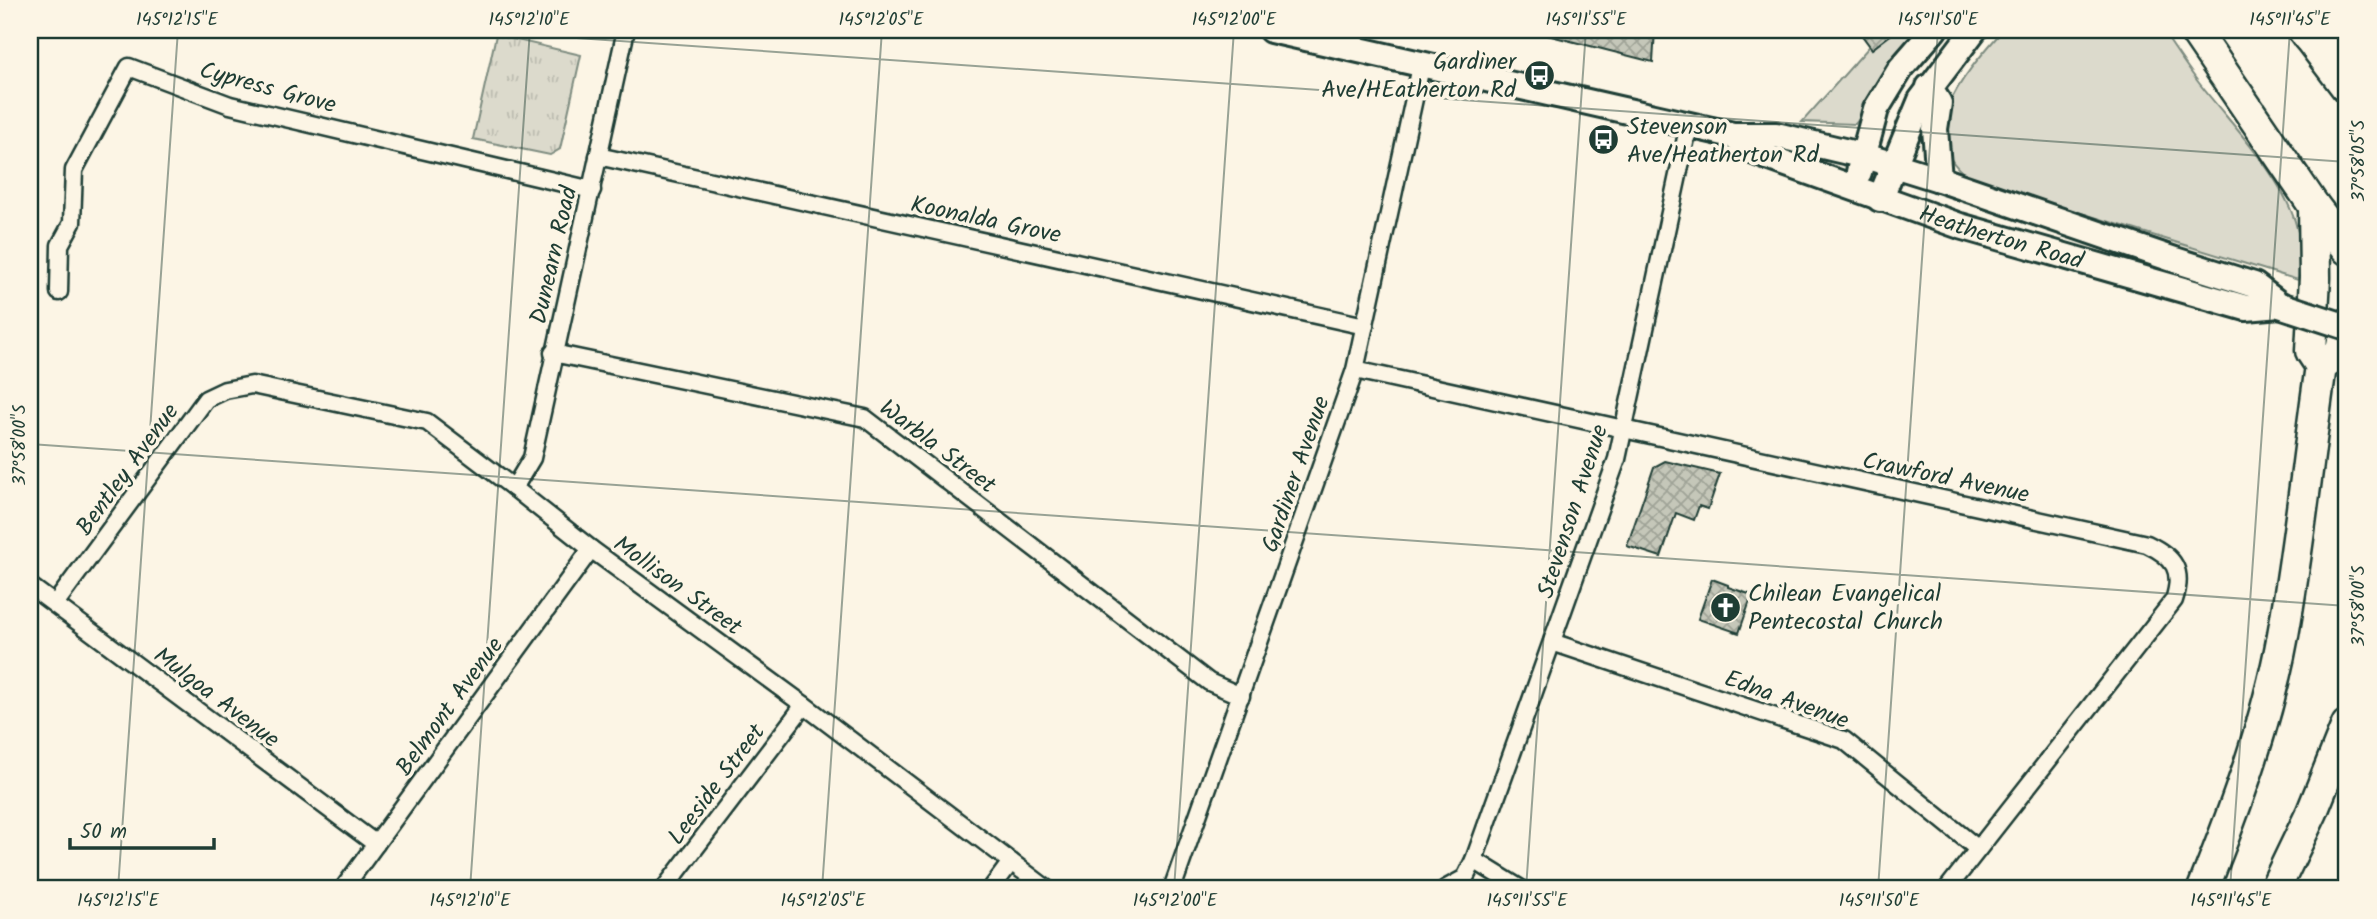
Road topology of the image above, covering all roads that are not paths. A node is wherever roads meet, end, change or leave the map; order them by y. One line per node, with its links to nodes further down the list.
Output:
1 (626, 30): 13 (street, Dunearn Road)
2 (1271, 30): 8 (main road, Heatherton Road)
3 (1934, 30): 14 (main road)
4 (1974, 30): 9 (main road)
5 (2194, 30): 20 (highway)
6 (2306, 33): 7 (highway); 10 (highway)
7 (2347, 46)
8 (1422, 62): 11 (main road, Heatherton Road); 25 (street, Gardiner Avenue)
9 (1929, 87): 15 (main road); 16 (main road)
10 (2347, 88)
11 (1689, 124): 12 (main road, Heatherton Road); 30 (street, Stevenson Avenue)
12 (1733, 135): 14 (main road, Heatherton Road); 17 (main road, Heatherton Road)
13 (598, 156): 18 (street, Dunearn Road); 25 (street, Koonalda Grove)
14 (1865, 156): 15 (main road, Heatherton Road); 17 (main road)
15 (1894, 166): 16 (main road, Heatherton Road); 19 (main road)
16 (1939, 179): 23 (main road, Heatherton Road)
17 (1853, 189): 19 (main road, Heatherton Road)
18 (592, 190): 22 (street, Cypress Grove); 26 (street, Dunearn Road)
19 (1880, 199): 23 (main road, Heatherton Road)
20 (2315, 206): 21 (highway); 27 (highway)
21 (2347, 249)
22 (59, 292)
23 (2280, 305): 24 (main road, Heatherton Road, bridge)
24 (2347, 325): 27 (highway)
25 (1364, 326): 28 (street, Gardiner Avenue)
26 (553, 353): 31 (street, Dunearn Road); 36 (street, Warbla Street)
27 (2321, 366): 51 (highway)
28 (1355, 370): 30 (street, Crawford Avenue); 36 (street, Gardiner Avenue)
29 (252, 385): 31 (street, Mollison Street); 34 (street, Bentley Avenue)
30 (1624, 429): 35 (street, Stevenson Avenue); 40 (street, Crawford Avenue)
31 (514, 488): 32 (street, Mollison Street)
32 (591, 549): 37 (street, Mollison Street); 39 (street, Belmont Avenue)
33 (30, 586): 34 (street, Mulgoa Avenue)
34 (55, 604): 39 (street, Mulgoa Avenue)
35 (1552, 642): 40 (street, Edna Avenue); 41 (street, Stevenson Avenue)
36 (1241, 696): 47 (street, Gardiner Avenue)
37 (804, 705): 42 (street, Mollison Street); 44 (street, Leeside Street)
38 (2347, 725): 52 (highway)
39 (376, 844): 43 (street, Belmont Avenue)
40 (1978, 849): 50 (street, Crawford Avenue)
41 (1475, 860): 48 (street, Stevenson Avenue); 49 (street)
42 (1011, 862): 45 (street); 46 (street, Mollison Street)
43 (343, 889)
44 (664, 889)
45 (991, 889)
46 (1047, 889)
47 (1172, 889)
48 (1445, 889)
49 (1521, 889)
50 (1947, 889)
51 (2203, 889)
52 (2275, 889)

